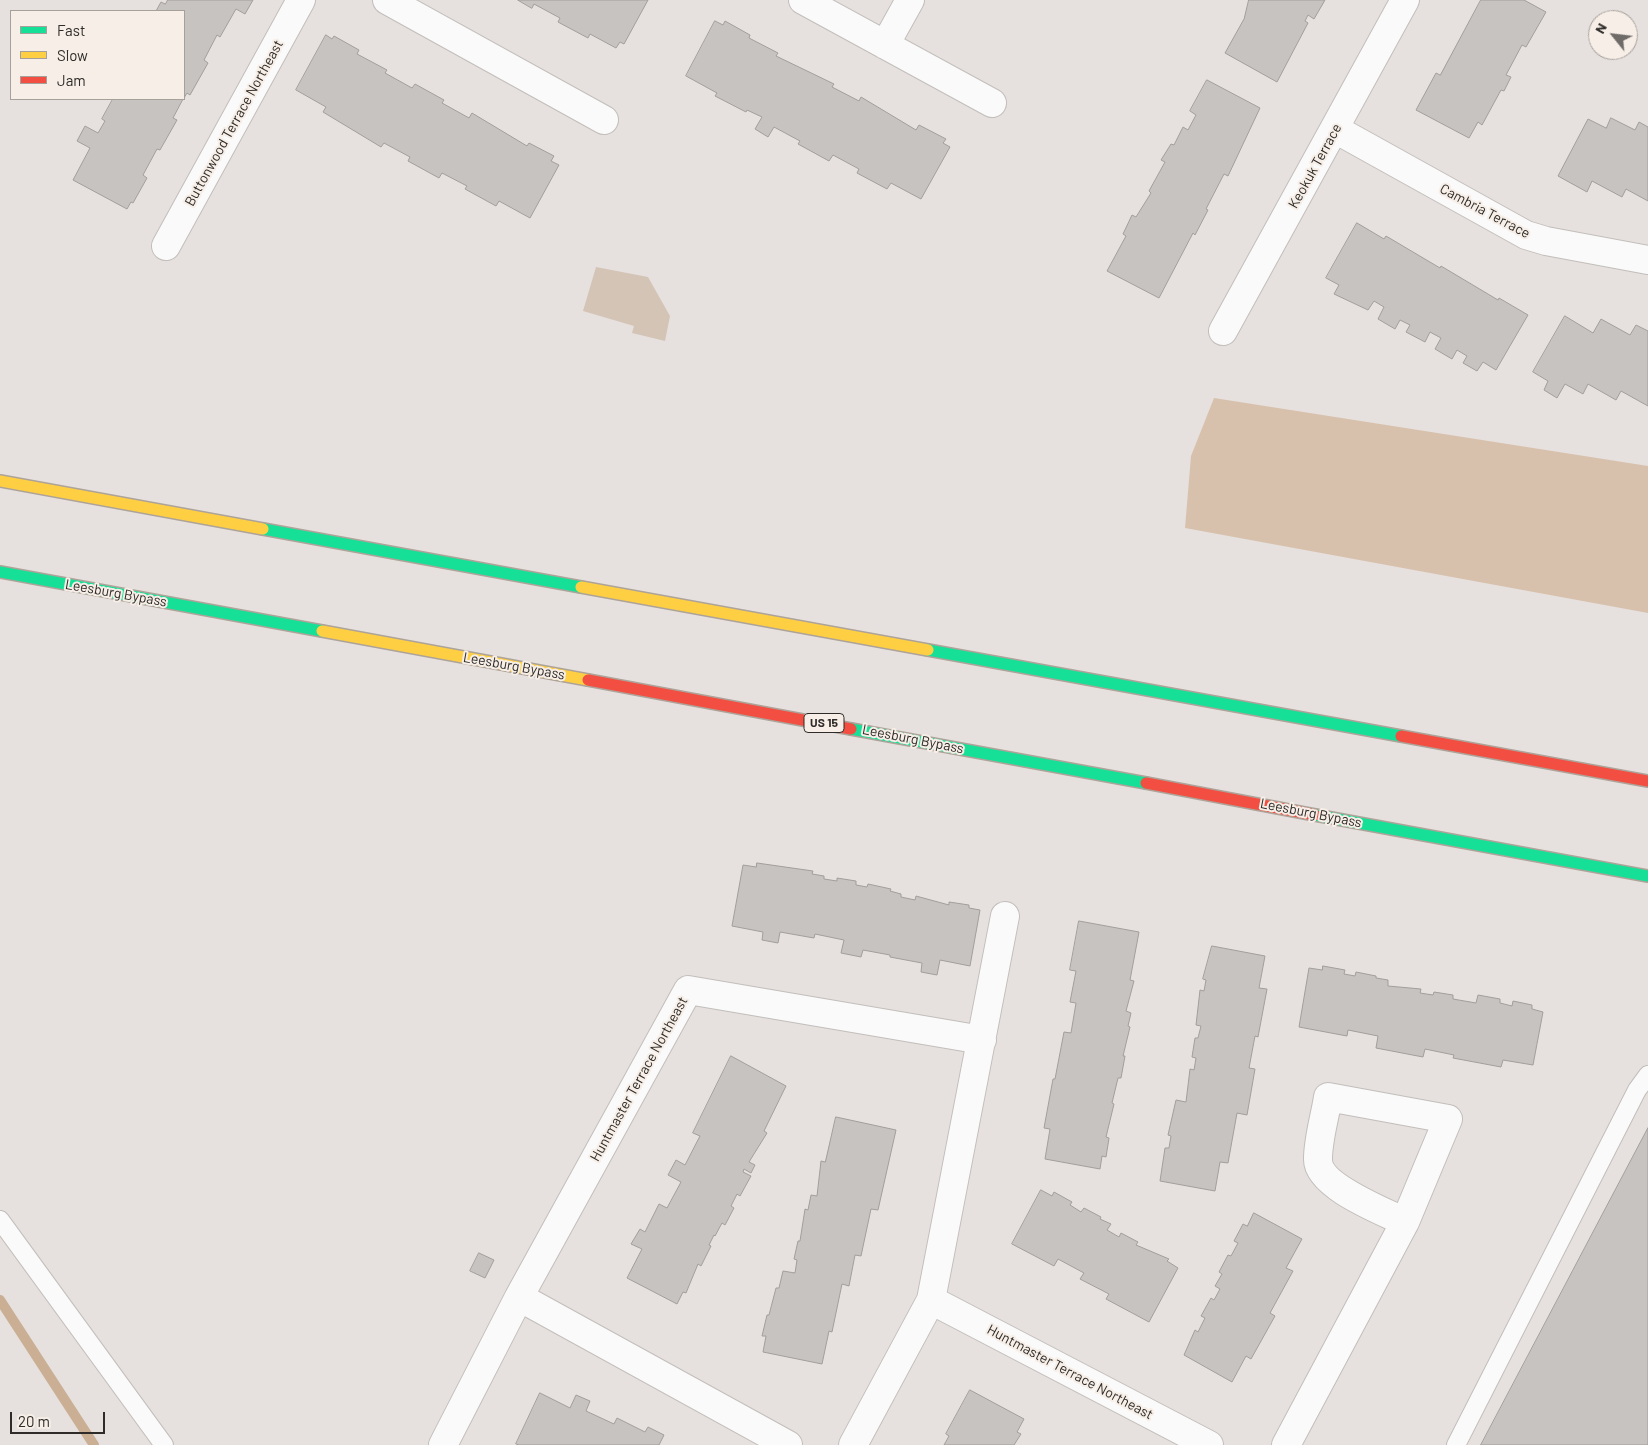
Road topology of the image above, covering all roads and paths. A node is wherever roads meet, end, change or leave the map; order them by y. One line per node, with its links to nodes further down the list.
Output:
1 (301, 0): 10 (street, Buttonwood Terrace Northeast)
2 (387, 0): 8 (street)
3 (803, 0): 6 (street)
4 (910, 0): 6 (street)
5 (1406, 0): 9 (street, Keokuk Terrace)
6 (886, 46): 7 (street)
7 (992, 103)
8 (604, 120)
9 (1335, 128): 11 (street, Cambria Terrace); 12 (street, Keokuk Terrace)
10 (166, 246)
11 (1648, 260)
12 (1223, 331)
13 (0, 481): 15 (highway)
14 (0, 572): 16 (highway, Leesburg Bypass / US 15)
15 (1648, 781)
16 (1648, 876)
17 (1005, 916): 18 (street)
18 (982, 1040): 22 (street, Huntmaster Terrace Northeast); 23 (street)
19 (1648, 1075): 30 (lane)
20 (0, 1220): 24 (lane)
21 (1405, 1222): 21 (street); 29 (street)
22 (519, 1298): 25 (street, Huntmaster Terrace Northeast); 26 (street)
23 (931, 1300): 27 (street); 28 (street, Huntmaster Terrace Northeast)
24 (164, 1445)
25 (443, 1445)
26 (788, 1445)
27 (853, 1445)
28 (1209, 1445)
29 (1286, 1445)
30 (1456, 1445)

